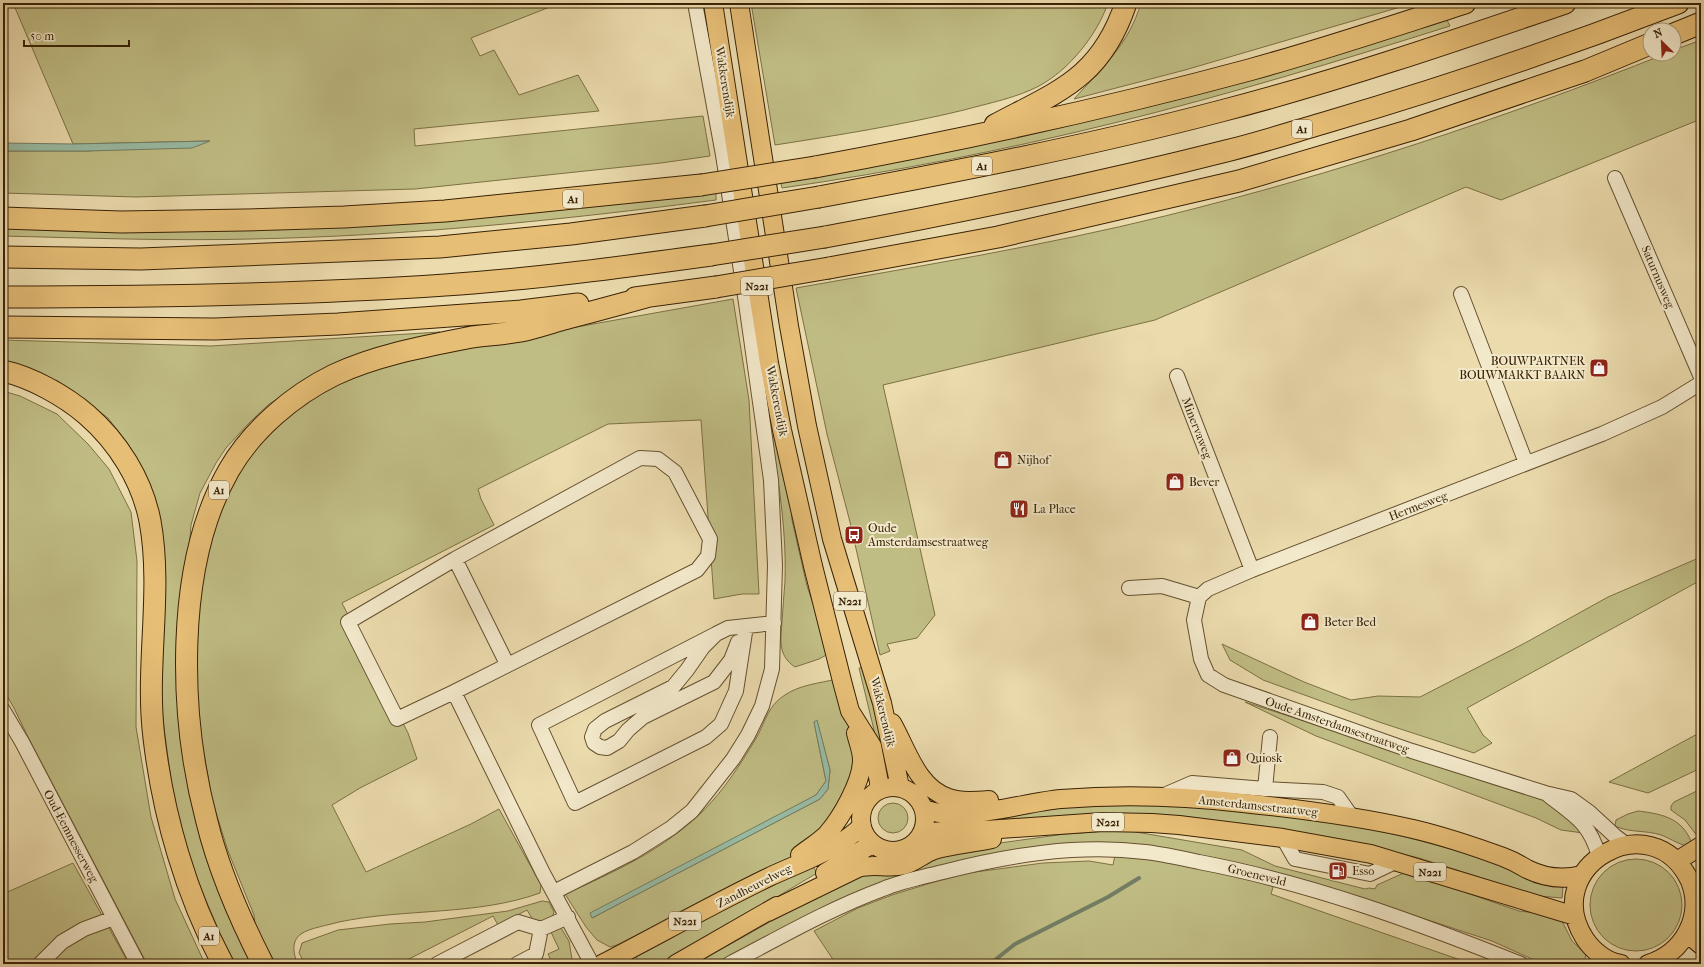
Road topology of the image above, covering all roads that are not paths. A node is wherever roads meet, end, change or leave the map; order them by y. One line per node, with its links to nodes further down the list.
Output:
1 (695, 3): 28 (street, Wakkerendijk)
2 (713, 3): 35 (main road, Wakkerendijk / N221)
3 (739, 3): 33 (main road, Wakkerendijk / N221)
4 (1126, 3): 11 (highway, A1)
5 (1465, 3): 11 (highway, A1)
6 (1565, 3): 14 (highway, A1, bridge)
7 (1678, 3): 17 (highway, A1, bridge)
8 (1701, 23): 9 (highway)
9 (1682, 31)
10 (1642, 47): 16 (highway, A1, bridge)
11 (971, 137): 13 (highway, A1, bridge)
12 (1615, 178): 21 (street, Saturnusweg)
13 (3, 218)
14 (3, 257)
15 (1461, 294): 23 (street)
16 (650, 296): 18 (highway, A1); 68 (highway, A1)
17 (3, 297)
18 (3, 327)
19 (3, 371): 67 (highway, A1)
20 (1177, 376): 25 (street, Minervaweg)
21 (1701, 377)
22 (1701, 383): 23 (street, Hermesweg)
23 (1526, 463): 25 (street, Hermesweg)
24 (455, 559): 31 (street); 31 (street); 32 (street)
25 (1252, 570): 27 (street, Hermesweg)
26 (1129, 588): 27 (street)
27 (1199, 598): 40 (street, Oude Amsterdamsestraatweg)
28 (774, 624): 29 (street); 56 (street, Wakkerendijk)
29 (746, 626): 30 (street); 30 (street); 30 (street)
30 (716, 634)
31 (507, 664): 32 (street)
32 (454, 692): 56 (street)
33 (882, 703): 37 (main road, Wakkerendijk / N221); 42 (main road, N221)
34 (3, 710): 60 (street, Oud-Eemnesserweg)
35 (850, 711): 39 (main road, Wakkerendijk / N221); 54 (main road, N221)
36 (1270, 737): 38 (street)
37 (900, 787): 39 (main road); 43 (main road)
38 (1265, 789): 41 (street); 44 (street)
39 (879, 790): 45 (main road)
40 (1545, 793): 49 (street, Oude Amsterdamsestraatweg); 51 (street, Oude Amsterdamsestraatweg)
41 (1160, 796): 42 (main road, Amsterdamsestraatweg / N221); 44 (main road, Amsterdamsestraatweg / N221)
42 (1060, 799): 43 (main road, Amsterdamsestraatweg / N221)
43 (925, 810): 47 (main road)
44 (1352, 817): 53 (main road, Amsterdamsestraatweg / N221)
45 (862, 826): 48 (main road); 54 (main road, Zandheuvelweg / N221)
46 (1057, 826): 47 (main road, N221); 57 (main road, N221); 58 (main road, N221)
47 (921, 836): 48 (main road, N221)
48 (874, 844): 57 (main road, Zandheuvelweg / N221)
49 (1628, 845): 51 (main road); 52 (main road)
50 (1701, 846): 52 (main road)
51 (1599, 856): 53 (main road)
52 (1677, 861): 55 (main road)
53 (1582, 875): 58 (main road)
54 (769, 878): 72 (main road, Zandheuvelweg / N221)
55 (1697, 881): 62 (main road)
56 (554, 892): 59 (street)
57 (768, 912): 73 (main road, Zandheuvelweg / N221)
58 (1575, 916): 63 (main road)
59 (568, 917): 61 (street); 71 (street)
60 (114, 918): 65 (street); 66 (street, Oud-Eemnesserweg)
61 (541, 929): 69 (street); 70 (street)
62 (1696, 932): 64 (main road)
63 (1601, 961): 76 (main road)
64 (1660, 963)
65 (40, 964)
66 (138, 964)
67 (223, 964)
68 (263, 964)
69 (437, 964)
70 (517, 964)
71 (592, 964)
72 (602, 964)
73 (676, 964)
74 (729, 964): 75 (street, Groeneveld)
75 (1521, 964)
76 (1621, 964)

